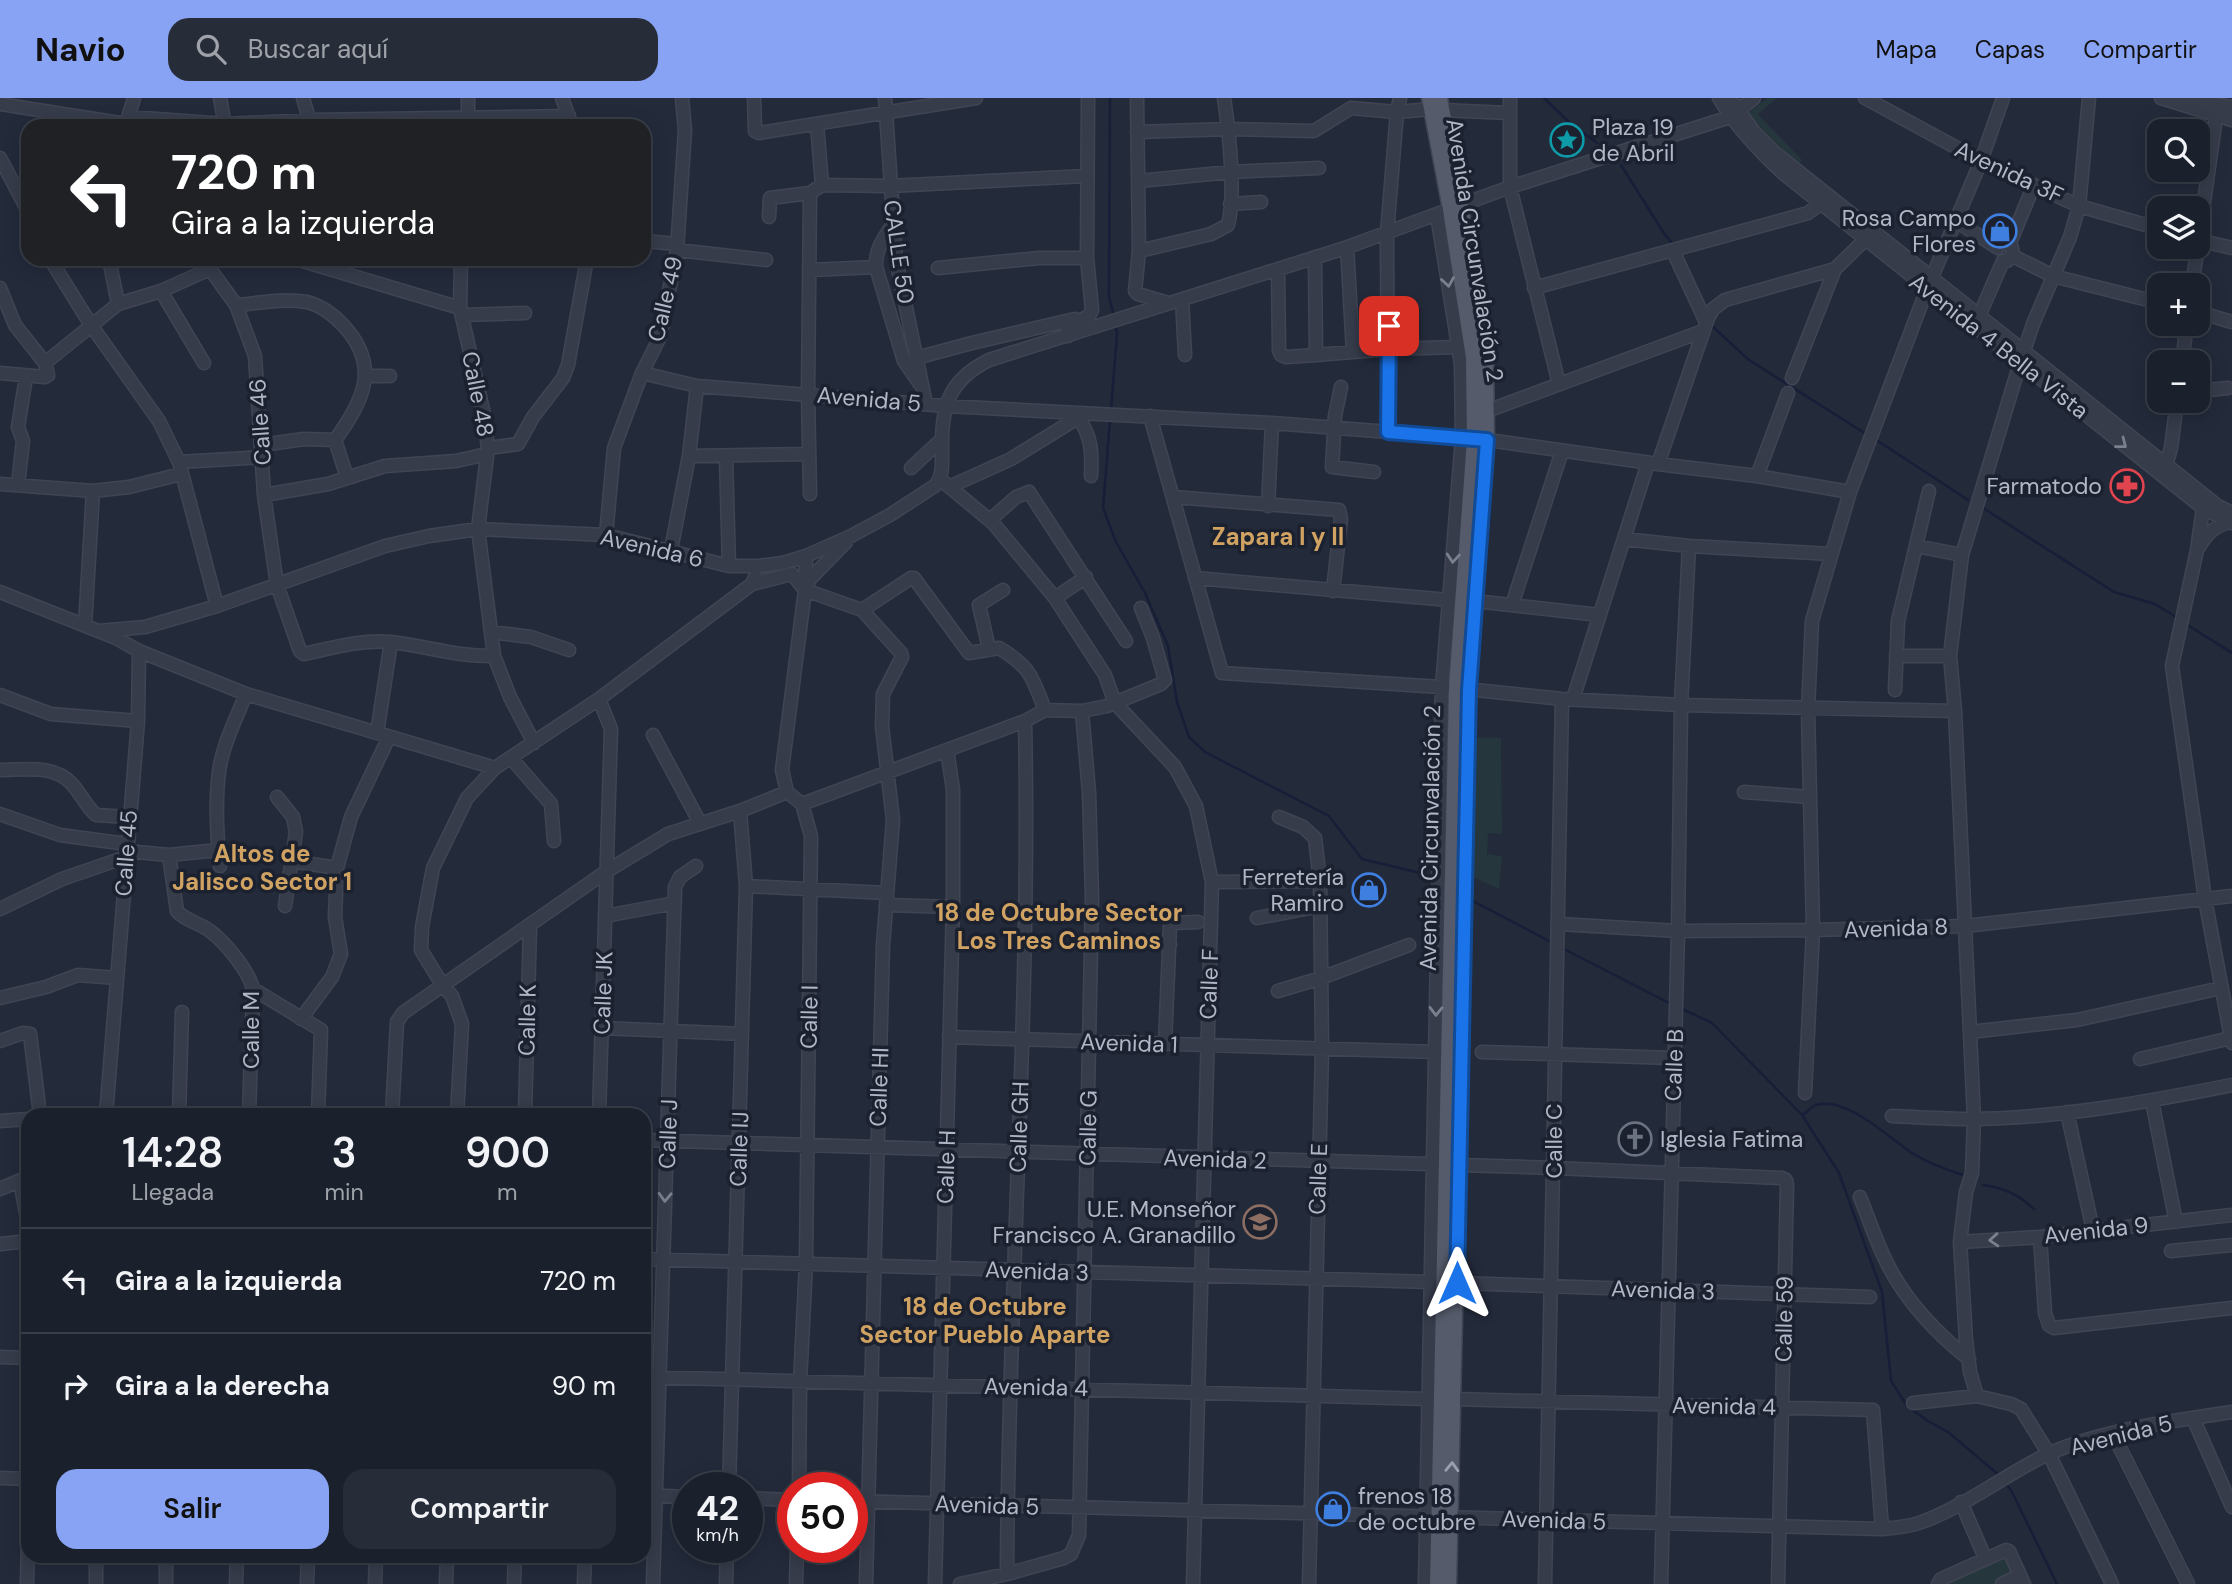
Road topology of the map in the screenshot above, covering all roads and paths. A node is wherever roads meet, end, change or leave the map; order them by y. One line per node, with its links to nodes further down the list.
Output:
1 (134, 98): 32 (street)
2 (220, 98): 33 (street)
3 (303, 98): 34 (street)
4 (468, 98): 35 (street)
5 (562, 98): 36 (street)
6 (682, 98): 67 (street, Calle 49)
7 (754, 98): 38 (street)
8 (886, 98): 28 (street, CALLE 50)
9 (976, 98): 28 (street)
10 (1088, 98): 45 (street)
11 (1137, 98): 40 (street)
12 (1224, 98): 39 (street)
13 (1400, 98): 27 (street)
14 (1510, 98): 29 (street)
15 (1718, 98): 30 (street, Avenida 4 Bella Vista)
16 (1730, 98): 30 (street, Avenida 4 Bella Vista)
17 (1754, 98): 30 (street)
18 (1865, 98): 42 (street, Avenida 3F)
19 (2003, 98): 42 (street)
20 (2090, 98): 57 (street)
21 (2161, 98): 26 (street)
22 (2191, 99): 26 (street)
23 (1346, 103): 27 (street); 39 (street)
24 (0, 104): 31 (street)
25 (1436, 104): 27 (street); 29 (street); 58 (main road, Avenida Circunvalación 2)
26 (2223, 109): 37 (street); 52 (street)
27 (1397, 111): 63 (street)
28 (887, 112): 38 (street); 49 (street, CALLE 50)
29 (1510, 114): 50 (street)
30 (1734, 114): 50 (street); 54 (street, Avenida 4 Bella Vista)
31 (106, 119)
32 (128, 119)
33 (224, 119)
34 (310, 119)
35 (468, 119)
36 (570, 119)
37 (2232, 120)
38 (817, 124): 47 (street)
39 (1228, 129): 40 (street); 44 (street)
40 (1137, 132): 46 (street)
41 (0, 158): 53 (street)
42 (1981, 161): 48 (street, Avenida 3F); 60 (street)
43 (1319, 168): 44 (street)
44 (1230, 172): 46 (street); 56 (street)
45 (1087, 176): 49 (street); 74 (street)
46 (1139, 181): 70 (street)
47 (822, 185): 49 (street); 51 (street)
48 (2034, 185): 57 (street, Avenida 3F); 72 (street)
49 (890, 186): 61 (street, CALLE 50)
50 (1510, 187): 58 (street); 91 (street)
51 (810, 193): 59 (street); 86 (street)
52 (2207, 196)
53 (21, 198)
54 (1826, 200): 64 (street, Avenida 4 Bella Vista); 71 (street)
55 (1261, 202): 56 (street)
56 (1230, 205): 70 (street)
57 (2079, 205): 62 (street, Avenida 3F); 88 (street)
58 (1449, 210): 63 (street); 108 (street, one-way to 108); 125 (main road, Avenida Circunvalación 2); 136 (main road, Avenida Circunvalación 2)
59 (769, 217)
60 (1956, 221): 72 (street); 89 (street)
61 (893, 224): 83 (street); 114 (street, CALLE 50)
62 (2147, 225)
63 (1387, 233): 68 (street); 109 (street)
64 (1870, 236): 87 (street); 89 (street, Avenida 4 Bella Vista)
65 (651, 242): 67 (street)
66 (2210, 245): 69 (street)
67 (677, 247): 75 (street); 120 (street, Calle 49)
68 (1348, 247): 73 (street); 110 (street)
69 (2232, 248)
70 (1139, 251): 95 (street)
71 (1673, 251): 91 (street); 105 (street)
72 (2006, 252): 88 (street); 102 (street)
73 (1315, 257): 85 (street); 112 (street)
74 (1087, 258): 84 (street); 100 (street)
75 (766, 260)
76 (54, 266): 104 (street)
77 (110, 266): 96 (street)
78 (205, 266): 92 (street)
79 (210, 266): 97 (street, Calle 46)
80 (318, 266): 98 (street)
81 (461, 266): 98 (street, Calle 48)
82 (586, 266): 147 (street)
83 (876, 267): 86 (street); 128 (street)
84 (938, 268)
85 (1278, 269): 93 (street); 112 (street)
86 (810, 270): 133 (street)
87 (1835, 270): 105 (street); 124 (street)
88 (2053, 276): 94 (street); 113 (street)
89 (1930, 284): 102 (street, Avenida 4 Bella Vista); 165 (street)
90 (0, 288): 115 (street)
91 (1534, 288): 126 (street)
92 (162, 290): 96 (street); 116 (street)
93 (1182, 299): 95 (street); 111 (street)
94 (2147, 300)
95 (1168, 303): 106 (street)
96 (118, 304): 104 (street)
97 (236, 306): 121 (street); 146 (street, Calle 46)
98 (461, 312): 99 (street); 147 (street, Calle 48)
99 (525, 313)
100 (1089, 316): 106 (street); 107 (street)
101 (2210, 316): 103 (street)
102 (1977, 321): 113 (street, Avenida 4 Bella Vista)
103 (2232, 322)
104 (91, 325): 115 (street); 153 (street)
105 (1705, 327): 126 (street); 152 (street, Calle C)
106 (1068, 336): 118 (street)
107 (972, 342): 114 (street); 118 (street)
108 (1458, 347): 109 (street); 117 (street)
109 (1389, 349): 110 (street); 142 (street)
110 (1353, 352): 112 (street)
111 (1185, 355)
112 (1316, 355)
113 (2022, 357): 155 (street, Avenida 4 Bella Vista); 183 (street)
114 (916, 359): 128 (street, CALLE 50)
115 (45, 363): 123 (street)
116 (204, 363)
117 (1461, 364): 125 (street); 143 (street)
118 (980, 365): 135 (street)
119 (0, 373): 123 (street)
120 (642, 373): 127 (street, Avenida 5); 175 (street, Calle 49)
121 (366, 376): 122 (street); 144 (street)
122 (390, 376)
123 (26, 377): 162 (street)
124 (1792, 378)
125 (1474, 380): 143 (main road, Avenida Circunvalación 2)
126 (1559, 384): 136 (street)
127 (697, 386): 133 (street, Avenida 5); 150 (street)
128 (922, 387): 134 (street, CALLE 50)
129 (1341, 387): 141 (street)
130 (2228, 388): 131 (street)
131 (2210, 390)
132 (1788, 393): 158 (street)
133 (808, 394): 134 (street, Avenida 5); 149 (street)
134 (926, 404): 135 (street, Avenida 5)
135 (946, 406): 138 (street, Avenida 5); 145 (street)
136 (1487, 411): 143 (main road, Avenida Circunvalación 2)
137 (2175, 413): 155 (street)
138 (1086, 415): 139 (street, Avenida 5); 157 (street); 160 (street, Avenida 6)
139 (1150, 416): 140 (street, Avenida 5); 168 (street)
140 (1272, 423): 141 (street, Avenida 5); 169 (street)
141 (1335, 428): 142 (street, Avenida 5); 156 (street)
142 (1388, 432): 143 (street, Avenida 5)
143 (1474, 439): 148 (street, Avenida 5); 173 (main road, Avenida Circunvalación 2); 198 (main road, Avenida Circunvalación 2)
144 (335, 440): 146 (street); 159 (street)
145 (942, 440): 154 (street); 160 (street)
146 (262, 451): 153 (street); 167 (street, Calle 46)
147 (488, 451): 159 (street); 174 (street, Calle 48)
148 (1562, 451): 152 (street, Avenida 5); 199 (street)
149 (809, 454): 151 (street); 166 (street)
150 (689, 456): 151 (street); 180 (street)
151 (726, 457): 185 (street)
152 (1653, 464): 158 (street, Avenida 5); 177 (street, Calle C)
153 (180, 468): 163 (street); 200 (street)
154 (911, 468)
155 (2164, 469): 170 (street, Avenida 4 Bella Vista); 171 (street, Avenida 4 Bella Vista)
156 (1374, 472)
157 (1091, 475)
158 (1756, 475): 165 (street, Avenida 5)
159 (346, 477): 167 (street)
160 (945, 483): 172 (street, Calle F); 176 (street, Avenida 6)
161 (0, 484): 162 (street)
162 (18, 485): 163 (street)
163 (93, 491): 204 (street)
164 (1929, 491): 179 (street)
165 (1850, 492): 182 (street)
166 (810, 494)
167 (264, 495): 191 (street, Calle 46)
168 (1173, 497): 169 (street); 189 (street)
169 (1268, 506): 194 (street)
170 (2203, 508): 171 (street, Avenida 4 Bella Vista); 181 (street)
171 (2231, 519): 181 (street)
172 (990, 520): 188 (street); 196 (street, Calle F)
173 (1461, 528): 197 (street, one-way to 197); 215 (main road, Avenida Circunvalación 2)
174 (478, 529): 175 (street, Avenida 6); 191 (street, Avenida 6); 206 (street, Calle 48)
175 (606, 534): 180 (street, Avenida 6)
176 (851, 536): 184 (street, Avenida 6); 192 (street)
177 (1624, 539): 178 (street); 203 (street, Calle C)
178 (1689, 546): 182 (street); 222 (street, Calle B)
179 (1916, 546): 183 (street); 213 (street)
180 (671, 550): 185 (street, Avenida 6)
181 (2197, 550): 264 (street)
182 (1831, 554): 223 (street)
183 (1962, 555): 214 (street)
184 (806, 556): 187 (street, Avenida 6); 192 (street)
185 (729, 566): 186 (street, Avenida 6)
186 (759, 566): 187 (street, Avenida 6); 190 (street)
187 (788, 568): 190 (street); 192 (street)
188 (1086, 577): 196 (street); 207 (street)
189 (1195, 578): 194 (street); 215 (street)
190 (752, 584): 219 (street)
191 (276, 585): 200 (street, Avenida 6); 208 (street, Calle 46)
192 (805, 590): 202 (street); 237 (street)
193 (1003, 590): 209 (street)
194 (1333, 591): 197 (street)
195 (0, 592): 204 (street)
196 (1055, 598): 221 (street, Calle F)
197 (1449, 600): 215 (street)
198 (1475, 601): 199 (street); 215 (main road, Avenida Circunvalación 2)
199 (1512, 605): 203 (street)
200 (217, 606): 205 (street, Avenida 6)
201 (1141, 608): 221 (street)
202 (862, 610): 209 (street); 236 (street, Calle HI)
203 (1599, 615): 220 (street, Calle C)
204 (85, 626): 205 (street)
205 (99, 631): 211 (street)
206 (491, 632): 210 (street); 212 (street, Calle 48)
207 (1126, 640)
208 (391, 642): 212 (street); 229 (street)
209 (989, 649): 224 (street)
210 (569, 650)
211 (139, 651): 217 (street); 227 (street, Calle 45)
212 (494, 656): 231 (street, Calle 48)
213 (1896, 656): 214 (street); 216 (street)
214 (1950, 656): 226 (street)
215 (1456, 688): 220 (street); 256 (main road, Avenida Circunvalación 2); 256 (street)
216 (1895, 690)
217 (246, 694): 229 (street); 248 (street)
218 (0, 695): 227 (street)
219 (599, 699): 231 (street); 255 (street, Calle JK)
220 (1568, 699): 222 (street); 273 (street, Calle C)
221 (1115, 703): 225 (street); 258 (street, Calle F)
222 (1681, 705): 223 (street); 277 (street, Calle B)
223 (1808, 709): 226 (street); 240 (street)
224 (1045, 710): 225 (street); 228 (street)
225 (1082, 711): 298 (street, Calle G)
226 (1955, 711): 275 (street)
227 (138, 721): 244 (street, Calle 45)
228 (1025, 722): 232 (street); 295 (street, Calle GH)
229 (383, 735): 234 (street); 254 (street)
230 (653, 735): 246 (street)
231 (534, 743): 233 (street)
232 (947, 750): 236 (street); 268 (street, Calle H)
233 (511, 758): 234 (street); 247 (street)
234 (495, 768): 283 (street)
235 (0, 770): 244 (street)
236 (888, 771): 241 (street); 263 (street, Calle HI)
237 (787, 792): 241 (street); 242 (street)
238 (1744, 792): 240 (street)
239 (277, 797): 251 (street)
240 (1810, 797): 276 (street)
241 (802, 804): 260 (street, Calle I)
242 (740, 811): 246 (street); 259 (street, Calle IJ)
243 (0, 814): 249 (street)
244 (129, 817): 249 (street, Calle 45)
245 (1279, 817): 257 (street, Calle E)
246 (700, 823): 255 (street)
247 (554, 841)
248 (218, 850): 250 (street); 252 (street)
249 (127, 851): 250 (street); 269 (street); 281 (street, Calle 45)
250 (169, 855): 285 (street, Calle M)
251 (291, 860): 254 (street); 266 (street)
252 (220, 866)
253 (696, 866): 265 (street, Calle J)
254 (337, 868): 289 (street)
255 (607, 872): 270 (street, Calle JK); 274 (street)
256 (1452, 872): 262 (main road, Avenida Circunvalación 2); 262 (street)
257 (1320, 881): 258 (street); 267 (street, Calle E)
258 (1212, 882): 300 (street, Calle F)
259 (746, 886): 260 (street); 293 (street, Calle IJ)
260 (811, 890): 263 (street); 328 (street, Calle I)
261 (2232, 897): 264 (street, Avenida 8)
262 (1451, 898): 302 (street, one-way to 302); 308 (main road, Avenida Circunvalación 2); 335 (main road, Avenida Circunvalación 2)
263 (887, 899): 268 (street); 329 (street, Calle HI)
264 (2205, 899): 275 (street, Avenida 8); 284 (street)
265 (675, 904): 270 (street); 291 (street, Calle J)
266 (285, 906)
267 (1320, 906): 271 (street); 282 (street, Calle E)
268 (953, 907): 294 (street, Calle H)
269 (0, 909)
270 (605, 916): 290 (street, Calle JK)
271 (1257, 918)
272 (1198, 922): 279 (street)
273 (1559, 924): 277 (street, Avenida 8); 304 (street, Calle C)
274 (530, 926): 283 (street); 318 (street, Calle K)
275 (1965, 926): 276 (street, Avenida 8); 292 (street)
276 (1813, 930): 277 (street, Avenida 8); 309 (street)
277 (1678, 931): 305 (street, Calle B)
278 (1139, 941): 279 (street)
279 (1170, 944): 299 (street)
280 (1409, 945): 282 (street)
281 (117, 978): 287 (street); 312 (street, Calle 45)
282 (1321, 978): 286 (street); 301 (street, Calle E)
283 (443, 986): 316 (street); 317 (street)
284 (2221, 988): 292 (street); 296 (street)
285 (253, 989): 289 (street); 314 (street, Calle M)
286 (1278, 991)
287 (0, 998)
288 (182, 1012): 313 (street)
289 (301, 1019): 315 (street)
290 (602, 1028): 291 (street); 319 (street, Calle JK)
291 (671, 1031): 293 (street); 326 (street, Calle J)
292 (1970, 1032): 322 (street)
293 (742, 1034): 327 (street, Calle IJ)
294 (949, 1037): 295 (street, Avenida 1); 330 (street, Calle H)
295 (1022, 1040): 298 (street, Avenida 1); 331 (street, Calle GH)
296 (2231, 1040): 306 (street)
297 (0, 1041): 311 (street)
298 (1090, 1042): 299 (street, Avenida 1); 332 (street, Calle G)
299 (1165, 1044): 300 (street, Avenida 1)
300 (1207, 1045): 301 (street, Avenida 1); 333 (street, Calle F)
301 (1322, 1049): 302 (street, Avenida 1); 334 (street, Calle E)
302 (1436, 1052): 308 (street)
303 (1482, 1052): 304 (street)
304 (1555, 1054): 305 (street); 336 (street, Calle C)
305 (1674, 1058): 337 (street, Calle B)
306 (2140, 1059)
307 (2232, 1085): 310 (street)
308 (1440, 1093): 335 (main road, Avenida Circunvalación 2)
309 (1805, 1093)
310 (2152, 1101): 320 (street); 343 (street)
311 (39, 1108)
312 (107, 1108)
313 (179, 1108)
314 (250, 1108)
315 (318, 1108)
316 (391, 1108)
317 (457, 1108)
318 (525, 1108)
319 (599, 1108)
320 (2067, 1112): 322 (street); 344 (street)
321 (1892, 1116): 322 (street)
322 (1974, 1119): 347 (street)
323 (21, 1120): 324 (street)
324 (0, 1121)
325 (651, 1140): 326 (street, Avenida 2)
326 (667, 1141): 327 (street, Avenida 2); 352 (street, Calle J, one-way to 352)
327 (740, 1143): 328 (street, Avenida 2); 353 (street, Calle IJ)
328 (807, 1145): 329 (street, Avenida 2); 354 (street, Calle I)
329 (877, 1148): 330 (street, Avenida 2); 355 (street, Calle HI)
330 (947, 1150): 331 (street, Avenida 2); 356 (street, Calle H)
331 (1017, 1153): 332 (street, Avenida 2); 357 (street, Calle GH)
332 (1087, 1155): 333 (street, Avenida 2); 358 (street, Calle G)
333 (1204, 1159): 334 (street, Avenida 2); 359 (street, Calle F)
334 (1319, 1162): 335 (street, Avenida 2); 360 (street, Calle E)
335 (1445, 1166): 336 (street, Avenida 2); 361 (street); 362 (main road, Avenida Circunvalación 2); 369 (main road, Avenida Circunvalación 2)
336 (1555, 1168): 337 (street, Avenida 2); 363 (street, Calle C)
337 (1671, 1173): 339 (street, Avenida 2); 364 (street, Calle B)
338 (21, 1180): 340 (street)
339 (1786, 1180): 365 (street, Calle 59)
340 (0, 1189)
341 (1860, 1197): 371 (street)
342 (2232, 1215): 343 (street, Avenida 9)
343 (2176, 1222): 344 (street, Avenida 9)
344 (2093, 1230): 345 (street, Avenida 9)
345 (2040, 1237): 347 (street, Avenida 9, one-way to 347); 367 (street)
346 (21, 1242): 348 (street)
347 (1960, 1242): 371 (street)
348 (0, 1244)
349 (2232, 1245): 350 (street)
350 (2171, 1251)
351 (651, 1259): 352 (street, Avenida 3)
352 (663, 1259): 353 (street, Avenida 3); 373 (street, Calle J)
353 (736, 1261): 354 (street, Avenida 3); 374 (street, Calle IJ)
354 (806, 1264): 355 (street, Avenida 3); 375 (street, Calle I)
355 (874, 1266): 356 (street, Avenida 3); 376 (street, Calle HI)
356 (943, 1268): 357 (street, Avenida 3); 377 (street, Calle H)
357 (1014, 1270): 358 (street, Avenida 3); 378 (street, Calle GH)
358 (1084, 1273): 359 (street, Avenida 3); 379 (street, Calle G)
359 (1201, 1276): 360 (street, Avenida 3); 380 (street, Calle F)
360 (1315, 1278): 361 (street, Avenida 3); 382 (street, Calle E)
361 (1430, 1282): 369 (street)
362 (1457, 1283): 363 (street, Avenida 3); 384 (main road, Avenida Circunvalación 2)
363 (1552, 1286): 364 (street, Avenida 3); 385 (street, Calle C)
364 (1668, 1290): 365 (street, Avenida 3); 387 (street, Calle B)
365 (1785, 1294): 366 (street, Avenida 3); 388 (street, Calle 59)
366 (1870, 1297)
367 (2232, 1307)
368 (0, 1357): 370 (street)
369 (1435, 1357): 383 (street); 392 (main road, Avenida Circunvalación 2)
370 (21, 1358)
371 (1969, 1359): 381 (street)
372 (651, 1377): 373 (street, Avenida 4)
373 (659, 1378): 374 (street, Avenida 4); 399 (street, Calle J)
374 (732, 1380): 375 (street, Avenida 4); 394 (street, Calle IJ)
375 (800, 1382): 376 (street, Avenida 4); 395 (street, Calle I)
376 (871, 1384): 377 (street, Avenida 4); 396 (street, Calle HI)
377 (940, 1385): 378 (street, Avenida 4); 404 (street, Calle H)
378 (1011, 1387): 379 (street, Avenida 4); 405 (street, Calle GH)
379 (1081, 1388): 380 (street, Avenida 4); 406 (street, Calle G)
380 (1197, 1393): 382 (street, Avenida 4); 408 (street, Calle F)
381 (1977, 1396): 386 (street); 393 (street)
382 (1314, 1397): 383 (street, Avenida 4); 409 (street, Calle E)
383 (1427, 1399): 392 (street)
384 (1454, 1399): 385 (street, Avenida 4); 410 (main road, Avenida Circunvalación 2, one-way to 384)
385 (1550, 1402): 387 (street, Avenida 4); 411 (street, Calle C)
386 (1913, 1403)
387 (1665, 1405): 388 (street, Avenida 4); 412 (street, Calle B)
388 (1782, 1408): 414 (street, Calle 59); 415 (street, Avenida 4)
389 (2232, 1412): 390 (street, Avenida 5)
390 (2193, 1418): 391 (street, Avenida 5); 407 (street)
391 (2113, 1434): 393 (street, Avenida 5); 458 (street)
392 (1434, 1444): 410 (main road, Avenida Circunvalación 2)
393 (2049, 1454): 403 (street, Avenida 5); 457 (street)
394 (729, 1472)
395 (799, 1472)
396 (868, 1472)
397 (0, 1478): 398 (street)
398 (21, 1479)
399 (651, 1483)
400 (651, 1496): 401 (street)
401 (672, 1497)
402 (868, 1502): 404 (street, Avenida 5)
403 (1961, 1502): 415 (street, Avenida 5); 416 (street)
404 (936, 1503): 405 (street, Avenida 5); 445 (street, Calle H)
405 (1007, 1505): 406 (street, Avenida 5); 429 (street, Calle GH)
406 (1079, 1507): 408 (street, Avenida 5); 429 (street, Calle G)
407 (2232, 1507)
408 (1195, 1510): 409 (street, Avenida 5); 447 (street, Calle F)
409 (1311, 1513): 410 (street, Avenida 5); 448 (street, Calle E)
410 (1438, 1517): 411 (street, Avenida 5); 449 (street); 450 (main road, Avenida Circunvalación 2); 451 (main road, Avenida Circunvalación 2)
411 (1547, 1520): 412 (street, Avenida 5); 452 (street, Calle C)
412 (1662, 1524): 414 (street, Avenida 5); 453 (street, Calle B)
413 (651, 1525): 441 (street)
414 (1780, 1527): 415 (street, Avenida 5); 454 (street, Calle 59)
415 (1882, 1530)
416 (1985, 1558): 430 (street); 455 (street)
417 (27, 1563): 432 (street)
418 (96, 1563): 433 (street)
419 (166, 1563): 434 (street)
420 (237, 1563): 435 (street)
421 (308, 1563): 436 (street)
422 (376, 1563): 437 (street)
423 (447, 1563): 438 (street)
424 (515, 1563): 439 (street)
425 (585, 1563): 440 (street)
426 (727, 1563): 442 (street)
427 (797, 1563): 443 (street)
428 (866, 1563): 444 (street, Calle HI)
429 (1007, 1574): 431 (street, Calle G)
430 (2022, 1579): 456 (street)
431 (981, 1582): 446 (street, Calle G)
432 (27, 1584)
433 (96, 1584)
434 (166, 1584)
435 (236, 1584)
436 (307, 1584)
437 (375, 1584)
438 (446, 1584)
439 (514, 1584)
440 (584, 1584)
441 (653, 1584)
442 (726, 1584)
443 (796, 1584)
444 (866, 1584)
445 (935, 1584)
446 (960, 1584)
447 (1193, 1584)
448 (1309, 1584)
449 (1425, 1584)
450 (1437, 1584)
451 (1449, 1584)
452 (1545, 1584)
453 (1661, 1584)
454 (1778, 1584)
455 (1938, 1584)
456 (2002, 1584)
457 (2112, 1584)
458 (2188, 1584)

